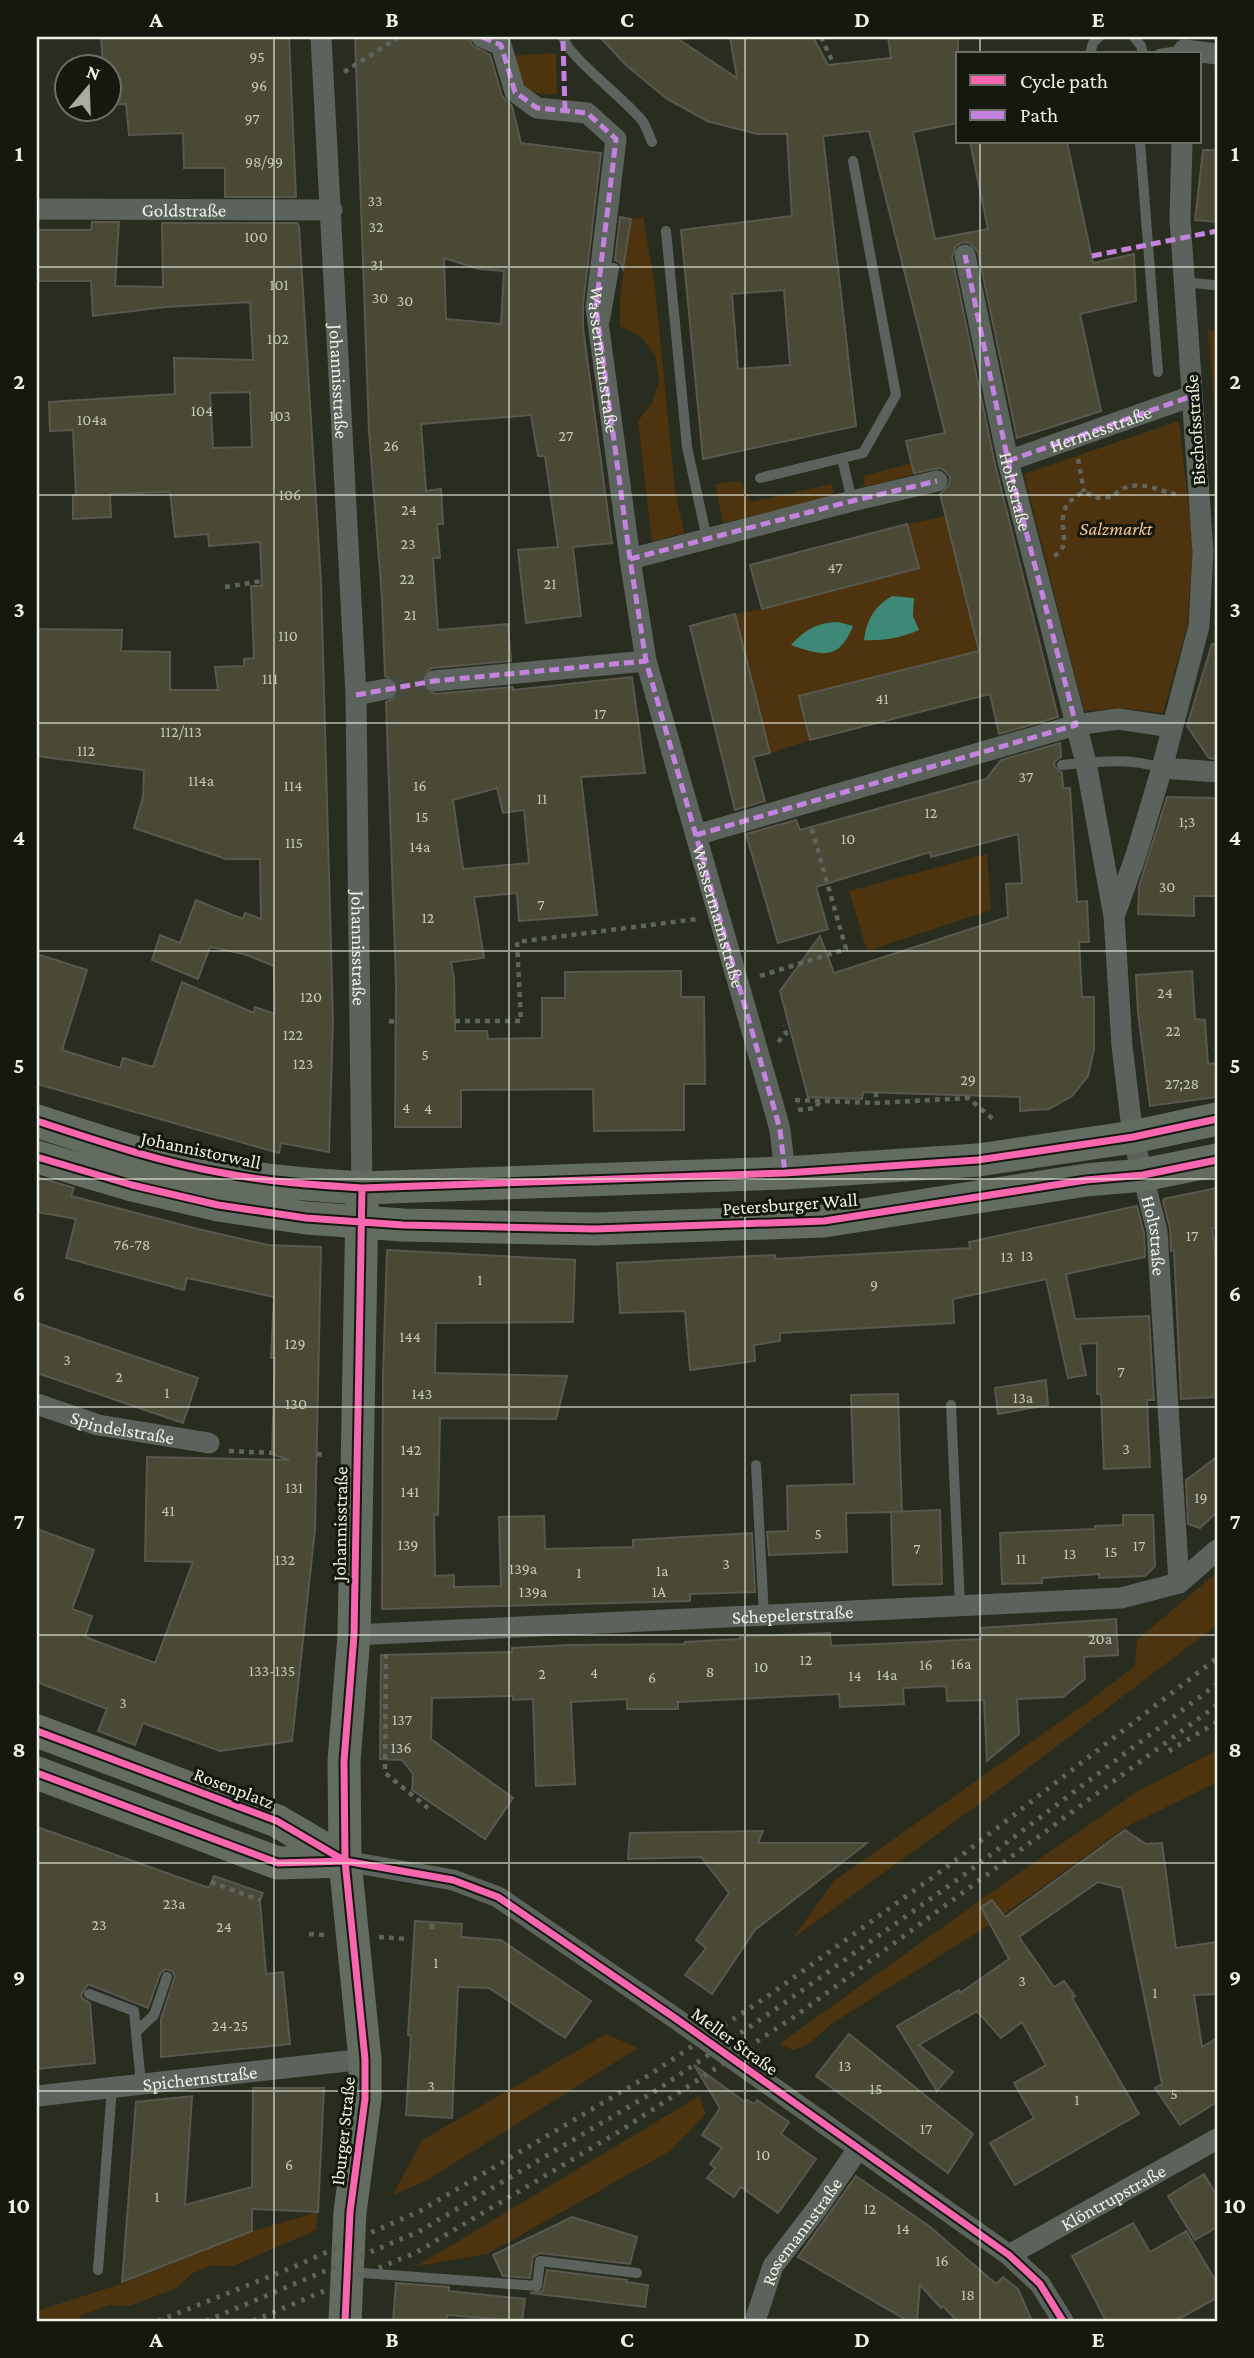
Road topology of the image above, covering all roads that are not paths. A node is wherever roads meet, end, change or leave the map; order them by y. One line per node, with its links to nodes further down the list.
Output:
1 (321, 37): 16 (street, Johannisstraße)
2 (482, 37): 22 (street, Wassermannstraße)
3 (563, 37): 11 (lane)
4 (1099, 37): 7 (lane)
5 (1134, 37): 8 (lane)
6 (1184, 47): 9 (lane); 10 (street)
7 (1091, 52)
8 (1142, 52)
9 (1166, 52)
10 (1217, 54)
11 (652, 142)
12 (1140, 144): 23 (lane)
13 (1182, 144): 20 (street, Bischofsstraße)
14 (853, 161): 25 (lane)
15 (37, 209): 16 (street, Goldstraße)
16 (332, 210): 35 (street, Johannisstraße)
17 (666, 231): 30 (lane)
18 (965, 255): 26 (street, Holtstraße)
19 (614, 268): 22 (lane)
20 (1184, 282): 21 (lane); 24 (street, Bischofsstraße)
21 (1213, 285)
22 (601, 341): 31 (street, Wassermannstraße)
23 (1158, 372)
24 (1192, 396): 26 (street, Hermesstraße); 37 (street, Bischofsstraße)
25 (842, 458): 27 (lane); 29 (lane)
26 (1008, 461): 36 (street, Holtstraße)
27 (760, 478)
28 (937, 481): 29 (street)
29 (852, 501): 30 (street)
30 (707, 539): 31 (street)
31 (630, 559): 32 (street, Wassermannstraße)
32 (646, 661): 33 (street); 42 (street, Wassermannstraße)
33 (434, 681)
34 (386, 689): 35 (street)
35 (356, 695): 51 (street, Johannisstraße)
36 (1076, 725): 37 (street); 38 (street, Holtstraße); 42 (street)
37 (1172, 727): 40 (street, Bischofsstraße)
38 (1086, 763): 39 (lane); 40 (lane); 43 (street, Holtstraße)
39 (1062, 765)
40 (1162, 768): 41 (street); 43 (street, Bischofsstraße)
41 (1217, 772)
42 (696, 835): 49 (street, Wassermannstraße)
43 (1114, 916): 46 (street, Holtstraße)
44 (1217, 1119): 46 (main road, Petersburger Wall)
45 (37, 1121): 51 (main road, Johannistorwall)
46 (1133, 1137): 49 (main road, Petersburger Wall); 50 (street, Holtstraße)
47 (37, 1157): 52 (main road)
48 (1217, 1160): 50 (main road, Petersburger Wall)
49 (785, 1173): 51 (main road, Petersburger Wall)
50 (1143, 1175): 52 (main road, Petersburger Wall); 58 (street, Holtstraße)
51 (362, 1188): 52 (main road, Johannisstraße)
52 (362, 1223): 61 (main road, Johannisstraße)
53 (37, 1405): 55 (street, Spindelstraße)
54 (951, 1405): 59 (lane)
55 (209, 1443)
56 (756, 1465): 60 (lane)
57 (1217, 1550): 58 (street, Schepelerstraße)
58 (1179, 1583): 59 (street, Schepelerstraße)
59 (960, 1606): 60 (street, Schepelerstraße)
60 (764, 1616): 61 (street, Schepelerstraße)
61 (354, 1635): 64 (main road, Johannisstraße)
62 (37, 1731): 64 (main road, Rosenplatz)
63 (37, 1773): 64 (main road)
64 (345, 1861): 68 (main road, Iburger Straße); 73 (street, Meller Straße)
65 (167, 1977): 67 (lane)
66 (89, 1994): 67 (lane)
67 (136, 2032): 69 (lane)
68 (365, 2059): 69 (street, Spichernstraße); 76 (main road, Iburger Straße)
69 (141, 2084): 70 (street, Spichernstraße)
70 (112, 2087): 71 (street, Spichernstraße); 75 (lane)
71 (37, 2096)
72 (1217, 2139): 74 (street, Klöntrupstraße)
73 (858, 2149): 74 (street, Meller Straße); 79 (street, Rosemannstraße)
74 (1009, 2255): 80 (street, Meller Straße)
75 (98, 2270)
76 (347, 2272): 77 (lane); 78 (main road, Iburger Straße)
77 (637, 2273)
78 (345, 2321)
79 (755, 2321)
80 (1063, 2321)

